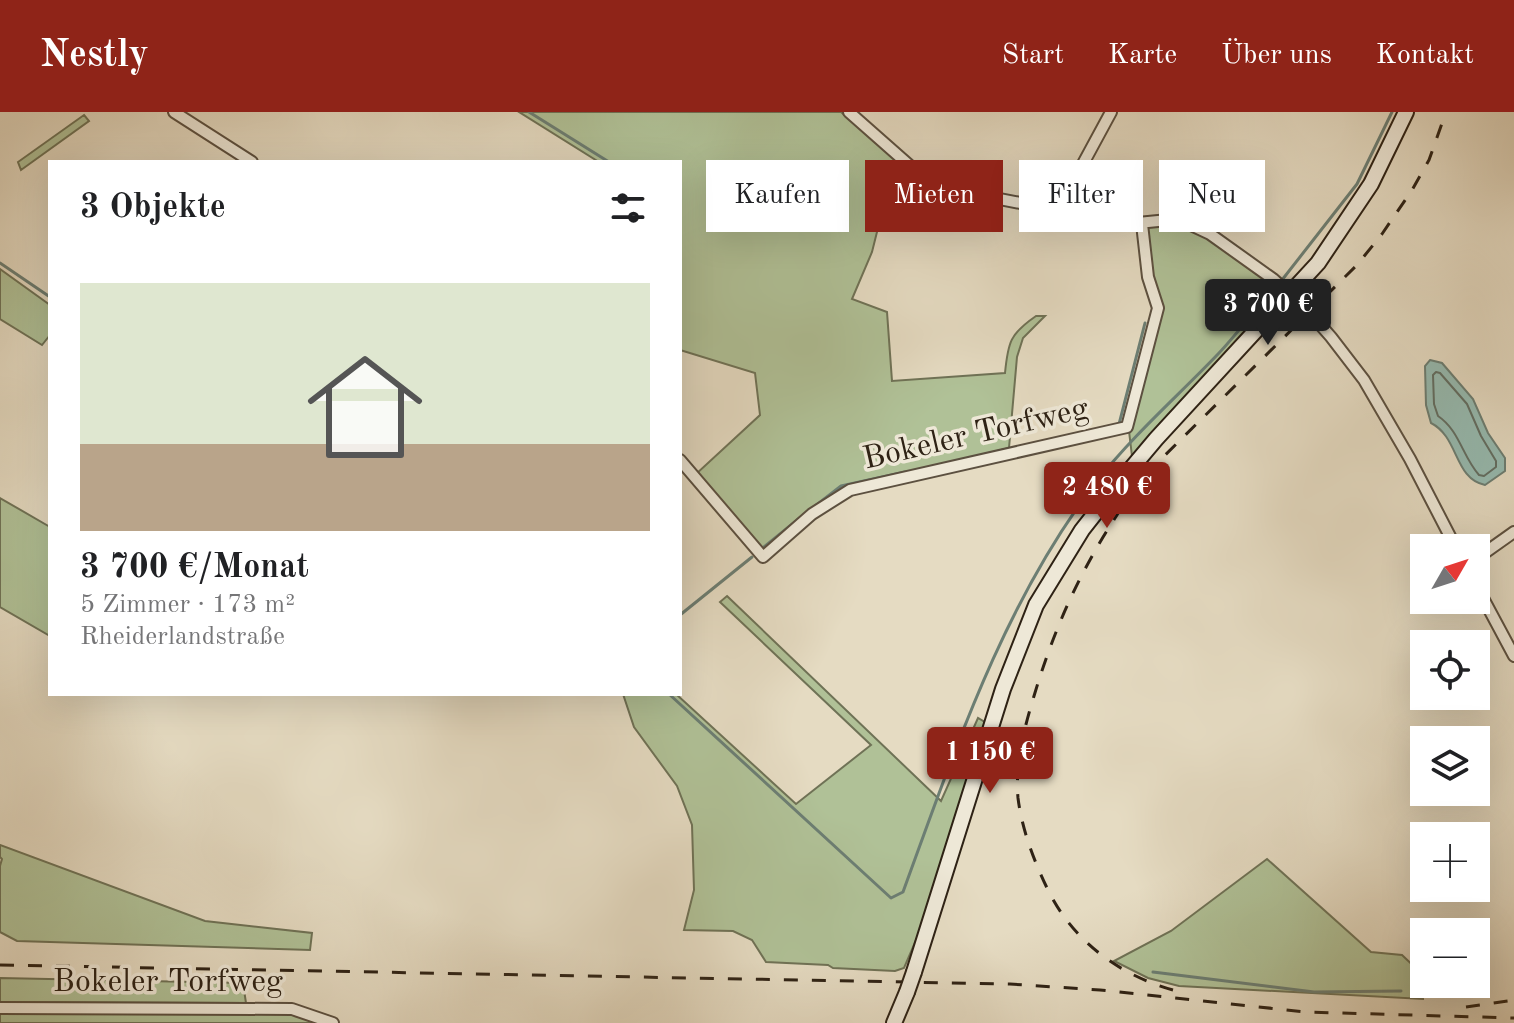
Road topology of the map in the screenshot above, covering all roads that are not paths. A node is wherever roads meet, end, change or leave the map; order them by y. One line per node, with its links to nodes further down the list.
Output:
1 (174, 112): 5 (street)
2 (849, 112): 7 (street)
3 (1111, 112): 6 (street)
4 (1406, 112): 10 (main road)
5 (249, 160)
6 (1085, 160)
7 (1019, 203)
8 (1143, 224): 10 (street)
9 (1143, 232): 11 (street, Bokeler Torfweg)
10 (1291, 295): 13 (street); 19 (main road, bridge)
11 (682, 462)
12 (1514, 532): 14 (street)
13 (1449, 534)
14 (1490, 549)
15 (1490, 611): 16 (street)
16 (1514, 655)
17 (0, 1008): 18 (street, Bokeler Torfweg)
18 (333, 1023)
19 (894, 1023)

